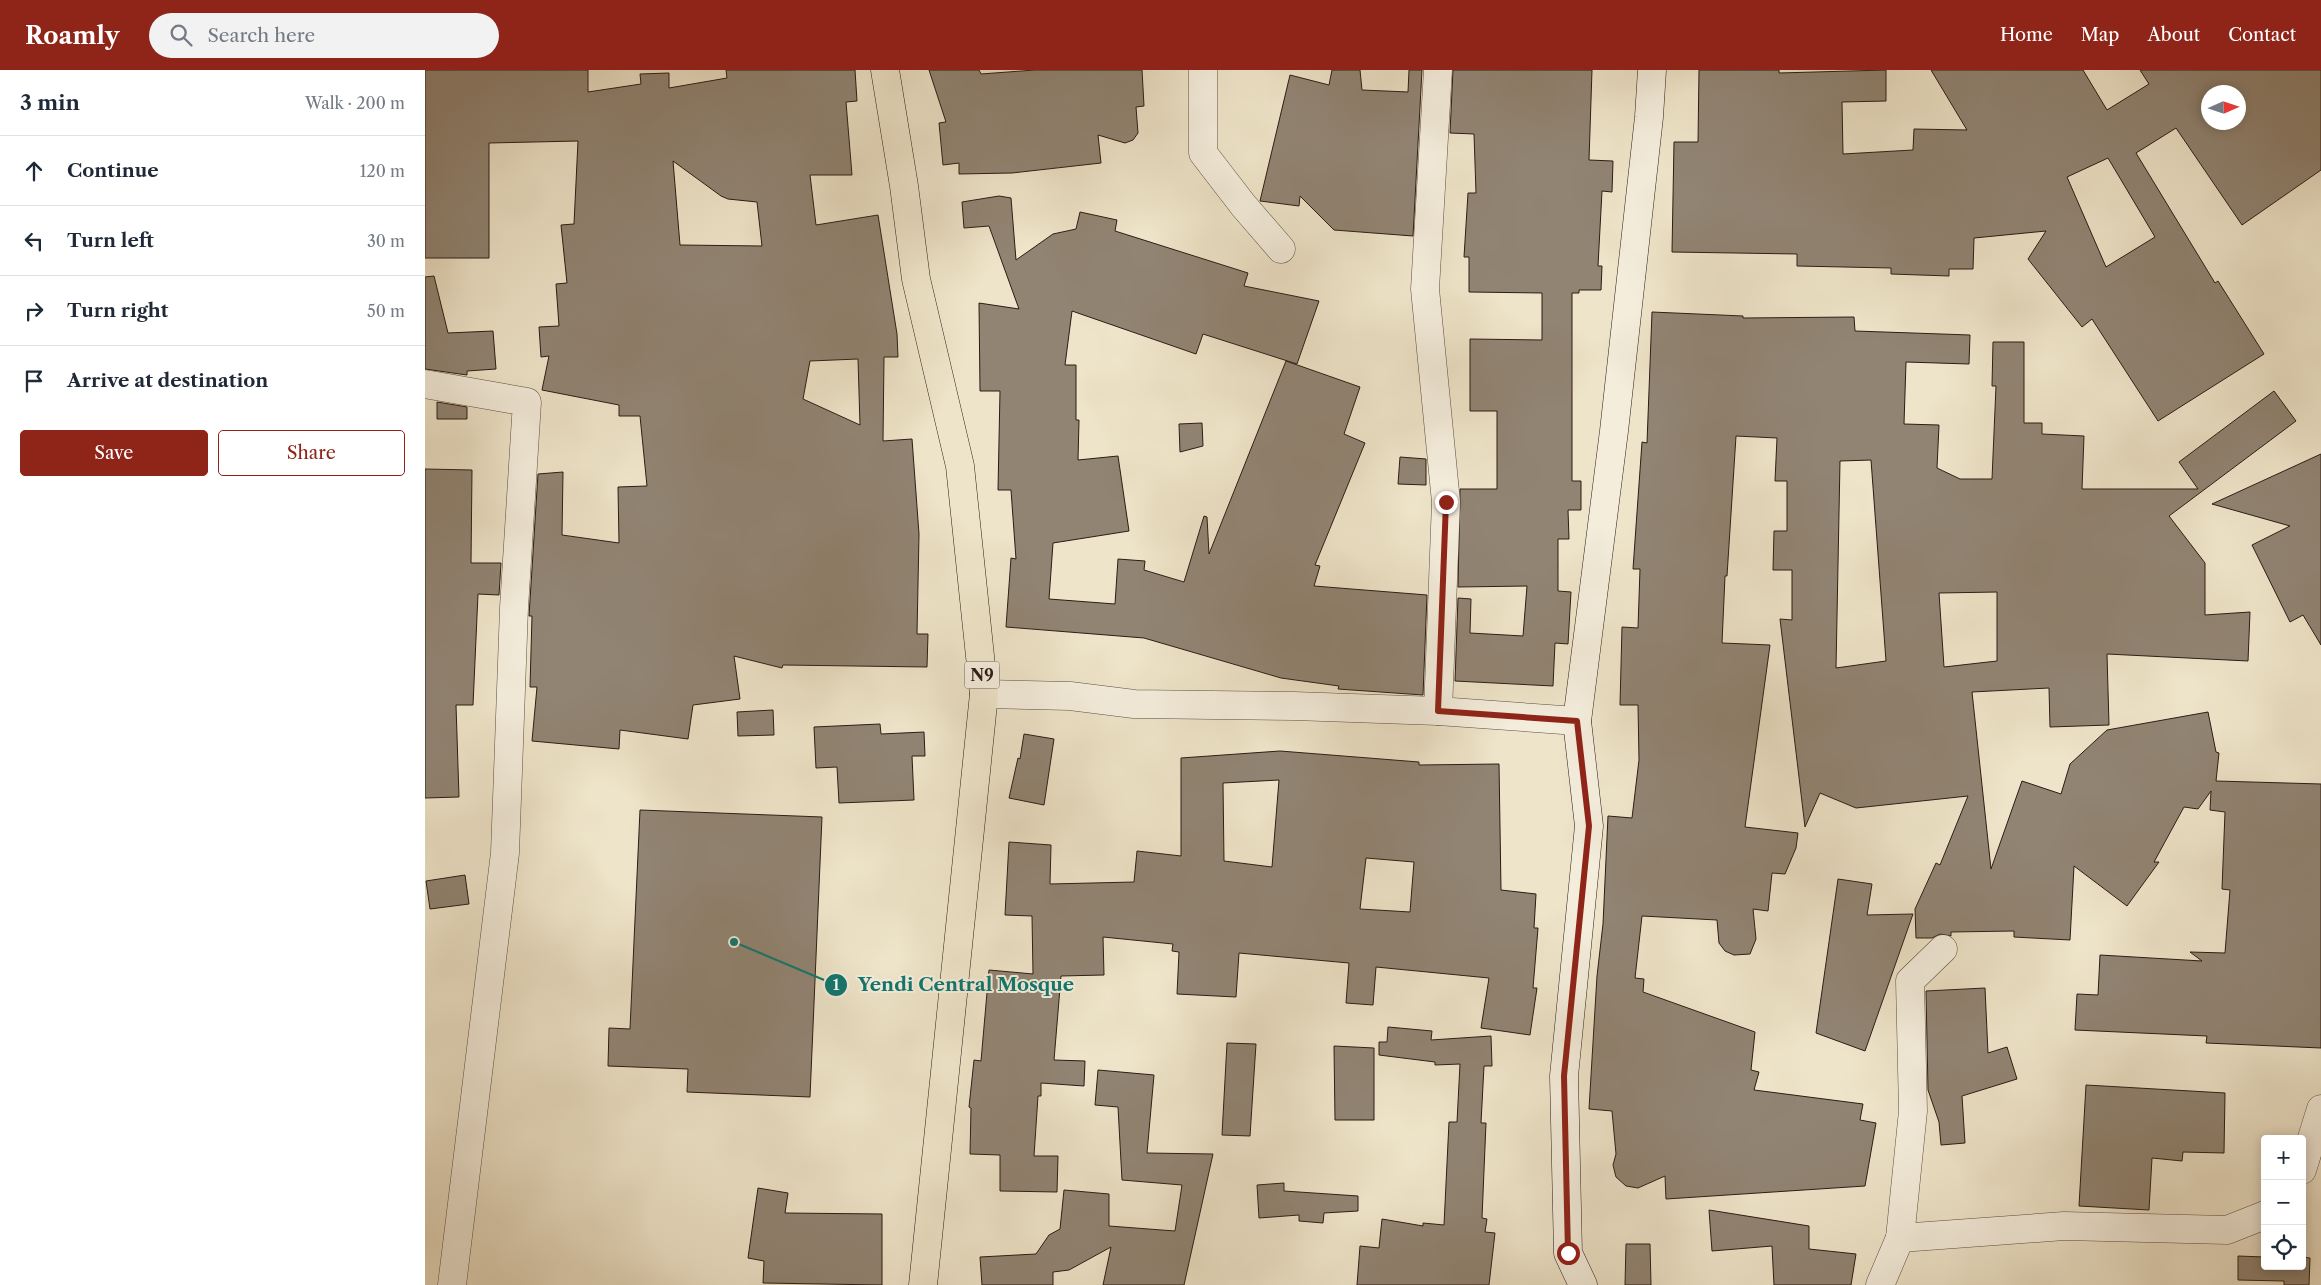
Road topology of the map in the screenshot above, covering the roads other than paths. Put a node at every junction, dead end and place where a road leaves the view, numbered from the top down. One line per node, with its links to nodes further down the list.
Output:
1 (885, 70): 7 (highway, N9)
2 (1203, 70): 5 (street)
3 (1438, 70): 8 (street)
4 (1652, 70): 9 (street)
5 (1281, 249)
6 (425, 384): 15 (street)
7 (984, 694): 8 (street); 16 (highway, N9)
8 (1438, 711): 9 (street)
9 (1577, 721): 17 (street)
10 (1943, 948): 14 (street)
11 (2321, 1109): 12 (street)
12 (2306, 1157)
13 (2261, 1217): 14 (street)
14 (1900, 1238): 18 (street)
15 (452, 1285)
16 (923, 1285)
17 (1583, 1285)
18 (1881, 1285)

